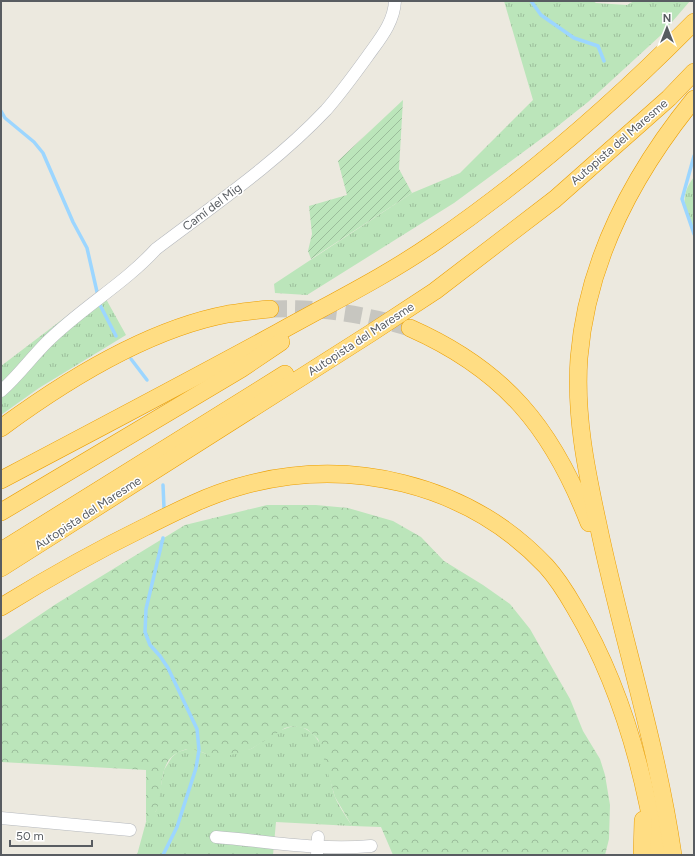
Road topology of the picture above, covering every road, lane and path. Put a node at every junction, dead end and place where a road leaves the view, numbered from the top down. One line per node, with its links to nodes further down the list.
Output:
1 (395, 1): 9 (street, Camí del Mig)
2 (694, 22): 6 (highway)
3 (694, 72): 5 (highway, Autopista del Maresme)
4 (694, 99): 15 (highway)
5 (490, 248): 13 (highway); 14 (highway, Autopista del Maresme)
6 (381, 276): 11 (highway); 12 (highway)
7 (270, 309): 10 (highway)
8 (410, 328): 15 (highway)
9 (1, 391)
10 (1, 428)
11 (1, 480)
12 (1, 512)
13 (1, 551)
14 (1, 568)
15 (608, 570): 25 (highway)
16 (1, 607): 17 (highway)
17 (642, 783): 23 (highway); 24 (highway)
18 (1, 818): 19 (street)
19 (130, 830)
20 (216, 837): 21 (street)
21 (318, 846): 22 (street)
22 (371, 846)
23 (642, 855)
24 (657, 855)
25 (673, 855)

